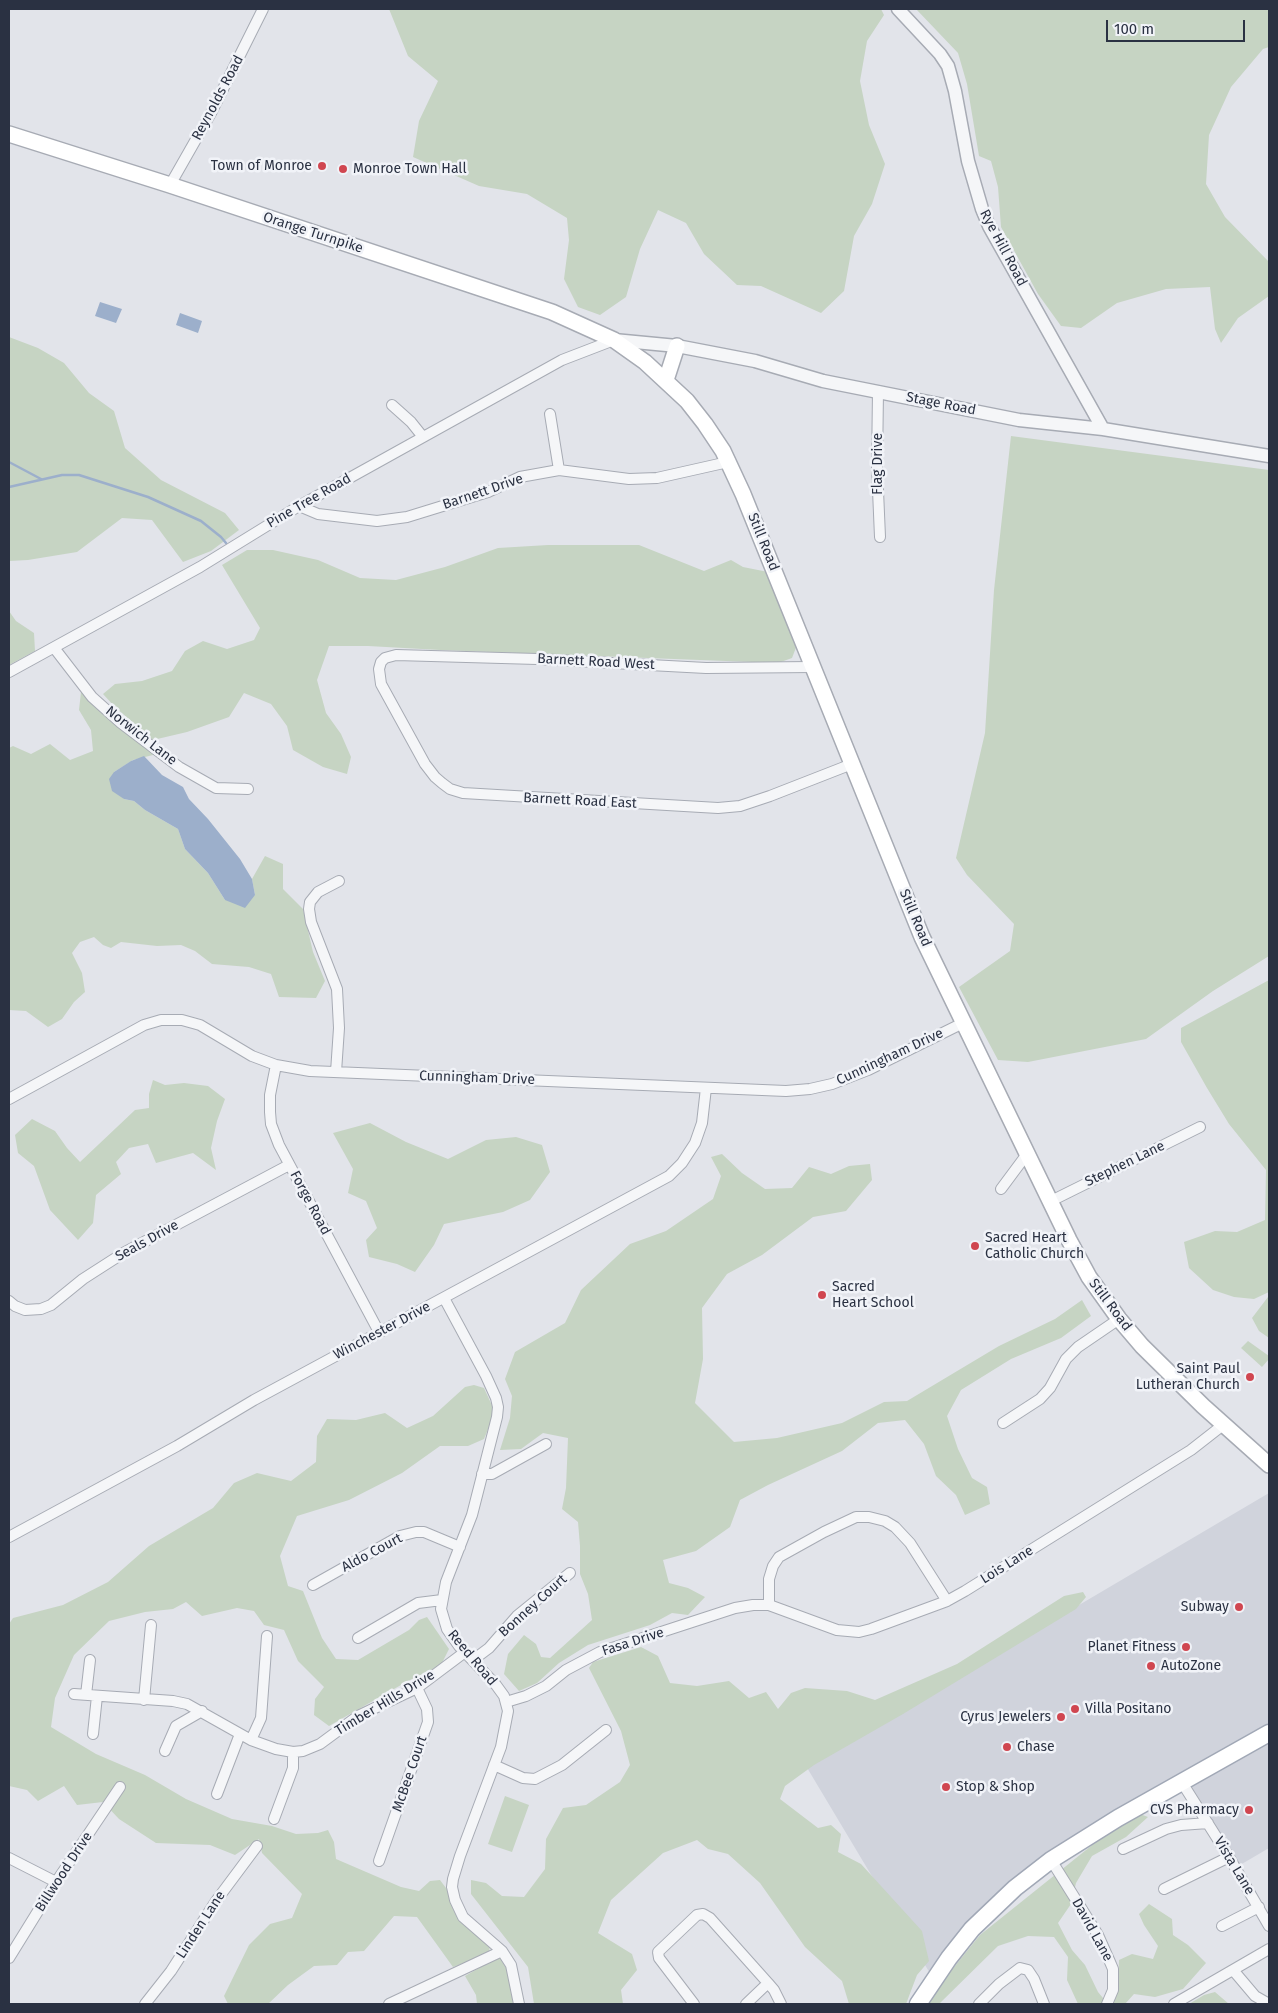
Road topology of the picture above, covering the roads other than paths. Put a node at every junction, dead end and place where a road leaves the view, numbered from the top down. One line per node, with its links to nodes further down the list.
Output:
1 (263, 9): 4 (street, Reynolds Road)
2 (898, 9): 11 (street, Rye Hill Road)
3 (9, 134): 4 (main road, Orange Turnpike)
4 (170, 185): 5 (main road, Orange Turnpike)
5 (614, 340): 6 (street, Stage Road); 7 (main road, Still Road); 12 (street, Pine Tree Road)
6 (677, 346): 7 (main road); 8 (street, Stage Road)
7 (666, 380): 14 (main road, Still Road)
8 (878, 391): 11 (street, Stage Road); 17 (street, Flag Drive)
9 (392, 405): 12 (street)
10 (550, 414): 15 (street)
11 (1103, 429): 13 (street, Stage Road)
12 (423, 437): 16 (street, Pine Tree Road)
13 (1269, 456)
14 (728, 462): 15 (street, Barnett Drive); 20 (main road, Still Road)
15 (559, 470): 16 (street, Barnett Drive)
16 (299, 506): 18 (street, Pine Tree Road)
17 (880, 537)
18 (55, 649): 21 (street, Pine Tree Road); 23 (street, Norwich Lane)
19 (381, 662): 20 (street, Barnett Road West); 22 (street, Barnett Road East)
20 (813, 667): 22 (main road, Still Road)
21 (9, 672)
22 (852, 764): 25 (main road, Still Road)
23 (248, 788)
24 (339, 881): 27 (street)
25 (963, 1023): 28 (street, Cunningham Drive); 31 (main road, Still Road)
26 (276, 1065): 27 (street, Cunningham Drive); 29 (street, Cunningham Drive); 32 (street, Forge Road)
27 (336, 1072): 28 (street, Cunningham Drive)
28 (706, 1088): 35 (street, Winchester Drive)
29 (9, 1099)
30 (1200, 1127): 34 (street, Stephen Lane)
31 (1027, 1154): 33 (street); 34 (main road, Still Road)
32 (289, 1165): 36 (street, Seals Drive); 38 (street, Forge Road)
33 (1001, 1189)
34 (1050, 1202): 37 (main road, Still Road)
35 (444, 1298): 38 (street, Winchester Drive); 43 (street, Reed Road)
36 (9, 1301)
37 (1119, 1319): 39 (street); 40 (main road, Still Road)
38 (379, 1332): 44 (street, Winchester Drive)
39 (1003, 1423)
40 (1223, 1425): 42 (main road, Still Road); 49 (street, Lois Lane)
41 (546, 1444): 43 (street)
42 (1269, 1465)
43 (482, 1474): 45 (street, Reed Road)
44 (10, 1535)
45 (460, 1547): 47 (street, Aldo Court); 48 (street, Reed Road)
46 (570, 1573): 56 (street, Bonney Court)
47 (313, 1585)
48 (442, 1600): 53 (street); 54 (street, Reed Road)
49 (947, 1601): 50 (street, Lois Lane); 50 (street)
50 (769, 1605): 61 (street, Fasa Drive)
51 (150, 1625): 60 (street)
52 (267, 1636): 67 (street)
53 (358, 1638)
54 (465, 1652): 56 (street, Reed Road); 57 (street, Timber Hills Drive)
55 (90, 1660): 59 (street)
56 (473, 1660): 61 (street, Reed Road)
57 (416, 1688): 69 (street, Timber Hills Drive); 81 (street, McBee Court)
58 (74, 1694): 59 (street, Timber Hills Drive)
59 (91, 1695): 60 (street, Timber Hills Drive); 65 (street)
60 (144, 1700): 62 (street, Timber Hills Drive)
61 (506, 1702): 70 (street)
62 (202, 1711): 66 (street, Timber Hills Drive); 68 (street)
63 (606, 1730): 70 (street)
64 (1269, 1733): 71 (main road)
65 (93, 1734)
66 (240, 1734): 67 (street, Timber Hills Drive); 73 (street)
67 (251, 1740): 69 (street, Timber Hills Drive)
68 (165, 1752)
69 (293, 1752): 74 (street)
70 (494, 1765): 88 (street)
71 (1181, 1781): 75 (street, Vista Lane); 80 (main road)
72 (120, 1787): 82 (street, Billwood Drive)
73 (217, 1794)
74 (274, 1819)
75 (1208, 1823): 77 (street); 78 (street, Vista Lane)
76 (257, 1846): 92 (street, Linden Lane)
77 (1123, 1849)
78 (1229, 1857): 83 (street); 84 (street, Vista Lane)
79 (9, 1858): 82 (street)
80 (1051, 1860): 98 (main road); 101 (street, David Lane)
81 (380, 1861)
82 (56, 1882): 89 (street, Billwood Drive)
83 (1164, 1889)
84 (1259, 1907): 85 (street); 86 (street, Vista Lane)
85 (1222, 1926)
86 (1269, 1926)
87 (1269, 1949): 90 (street)
88 (502, 1951): 93 (street); 94 (street)
89 (9, 1958)
90 (1233, 1970): 102 (street); 103 (street)
91 (768, 1983): 95 (street); 96 (street); 97 (street)
92 (145, 2004)
93 (389, 2004)
94 (519, 2004)
95 (694, 2004)
96 (746, 2004)
97 (781, 2004)
98 (918, 2004)
99 (979, 2004): 100 (street)
100 (1044, 2004)
101 (1108, 2004)
102 (1174, 2004)
103 (1269, 2004)

